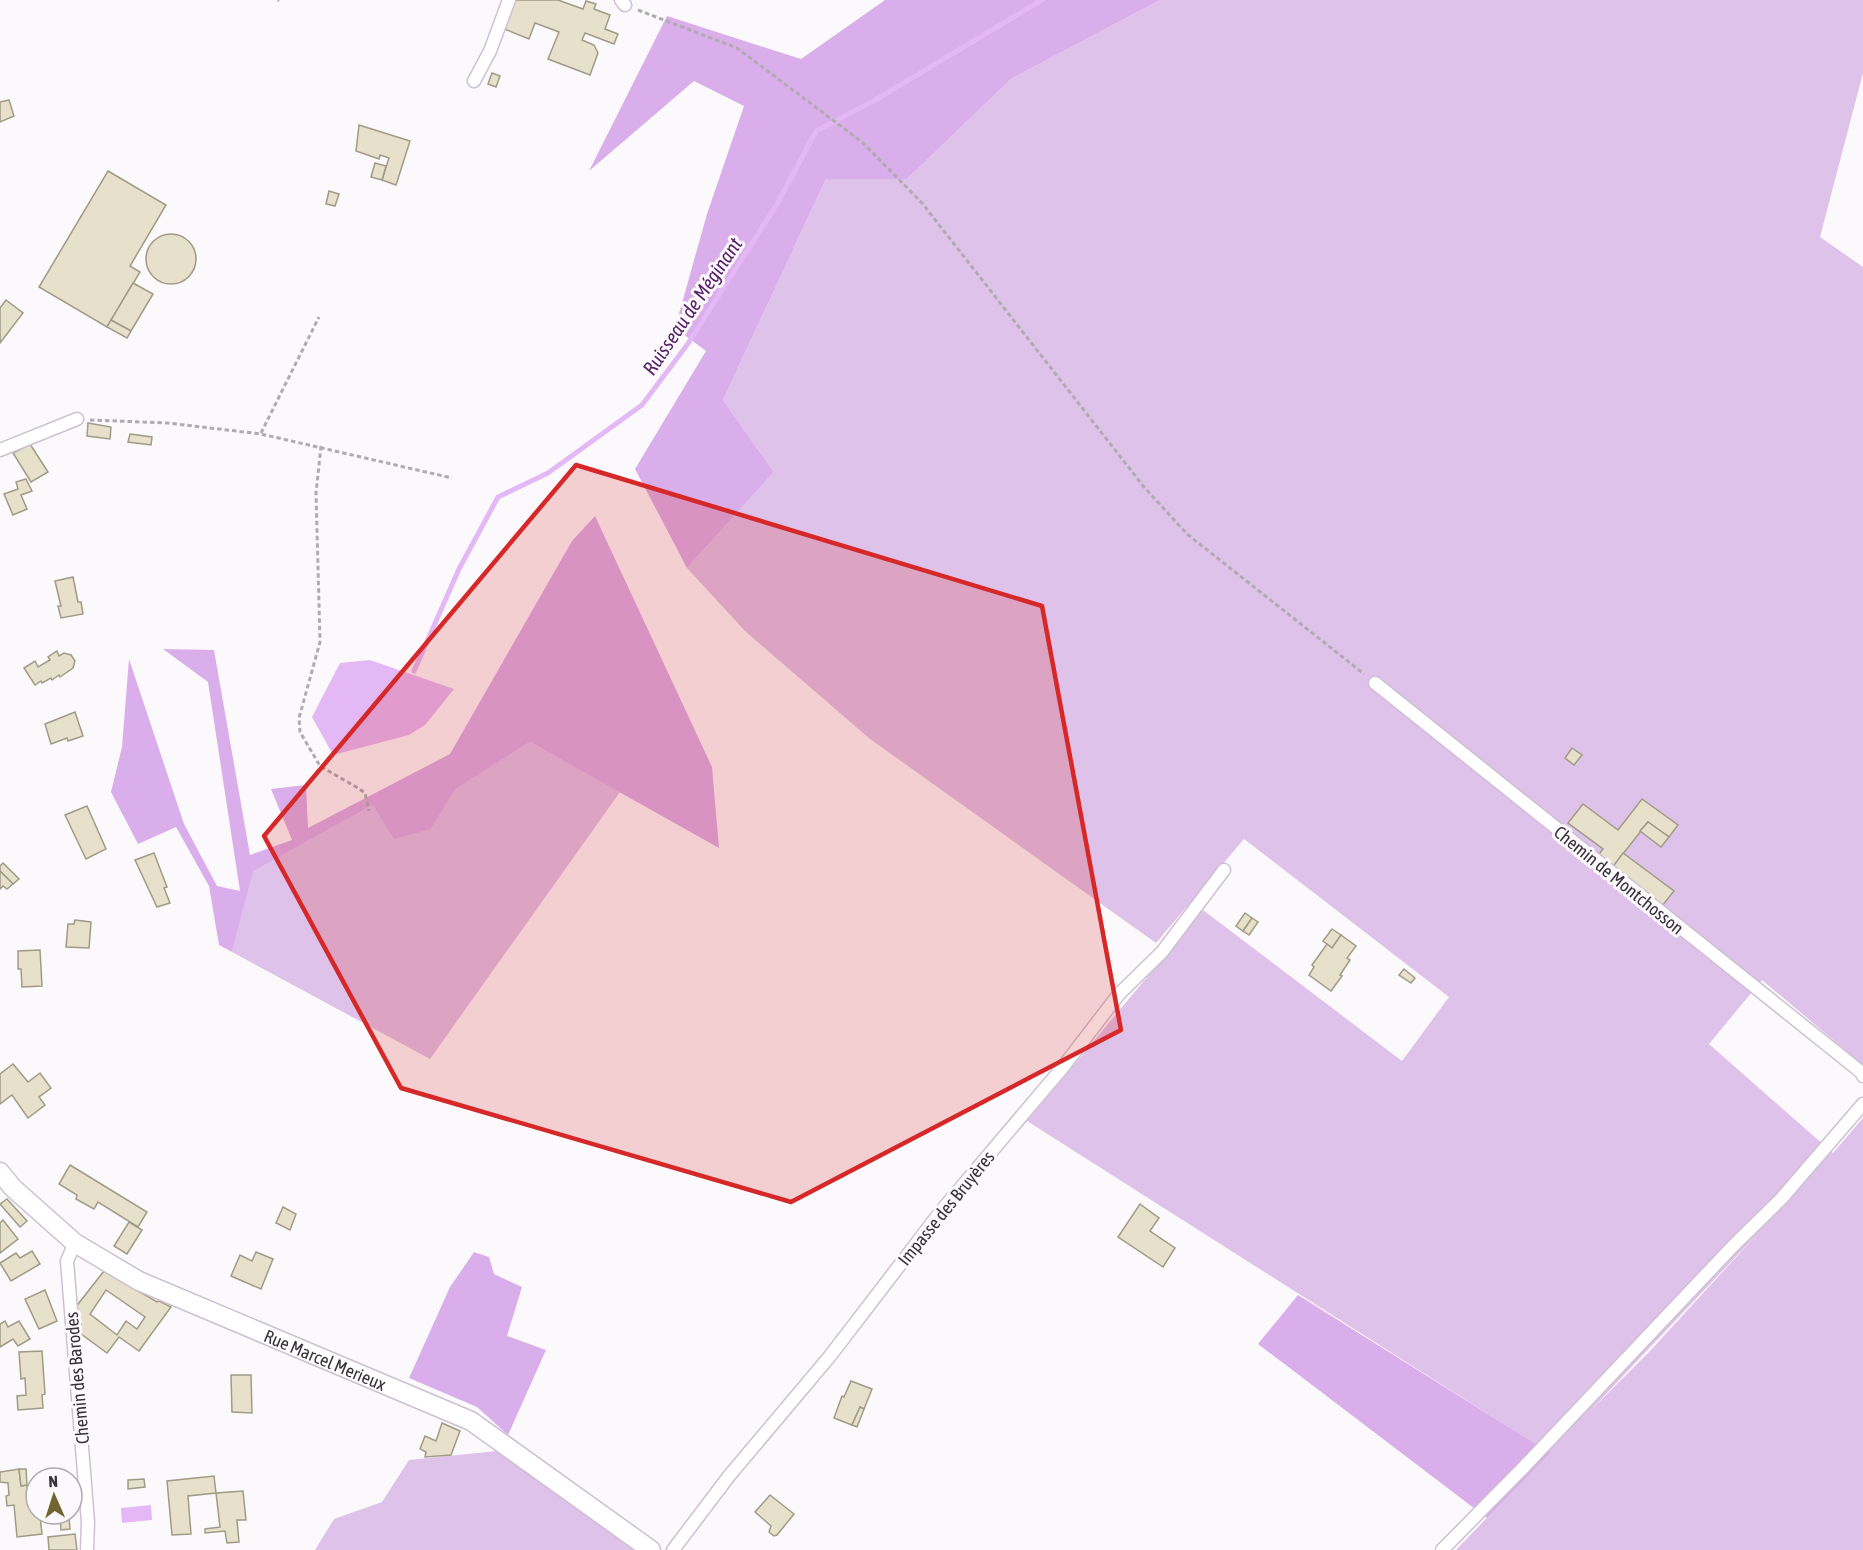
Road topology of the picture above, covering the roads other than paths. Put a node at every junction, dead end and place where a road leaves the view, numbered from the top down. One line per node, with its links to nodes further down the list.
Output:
1 (509, 0): 2 (street)
2 (474, 81)
3 (77, 419): 4 (street)
4 (0, 450)
5 (1375, 683): 7 (street, Chemin de Montchosson)
6 (1224, 870): 13 (street, Impasse des Bruyères)
7 (1863, 1076)
8 (1863, 1104): 14 (street)
9 (0, 1172): 10 (main road, Rue Marcel Merieux)
10 (75, 1243): 11 (street, Chemin des Barodes); 12 (main road, Rue Marcel Merieux)
11 (87, 1550)
12 (651, 1550)
13 (673, 1550)
14 (1442, 1550)

